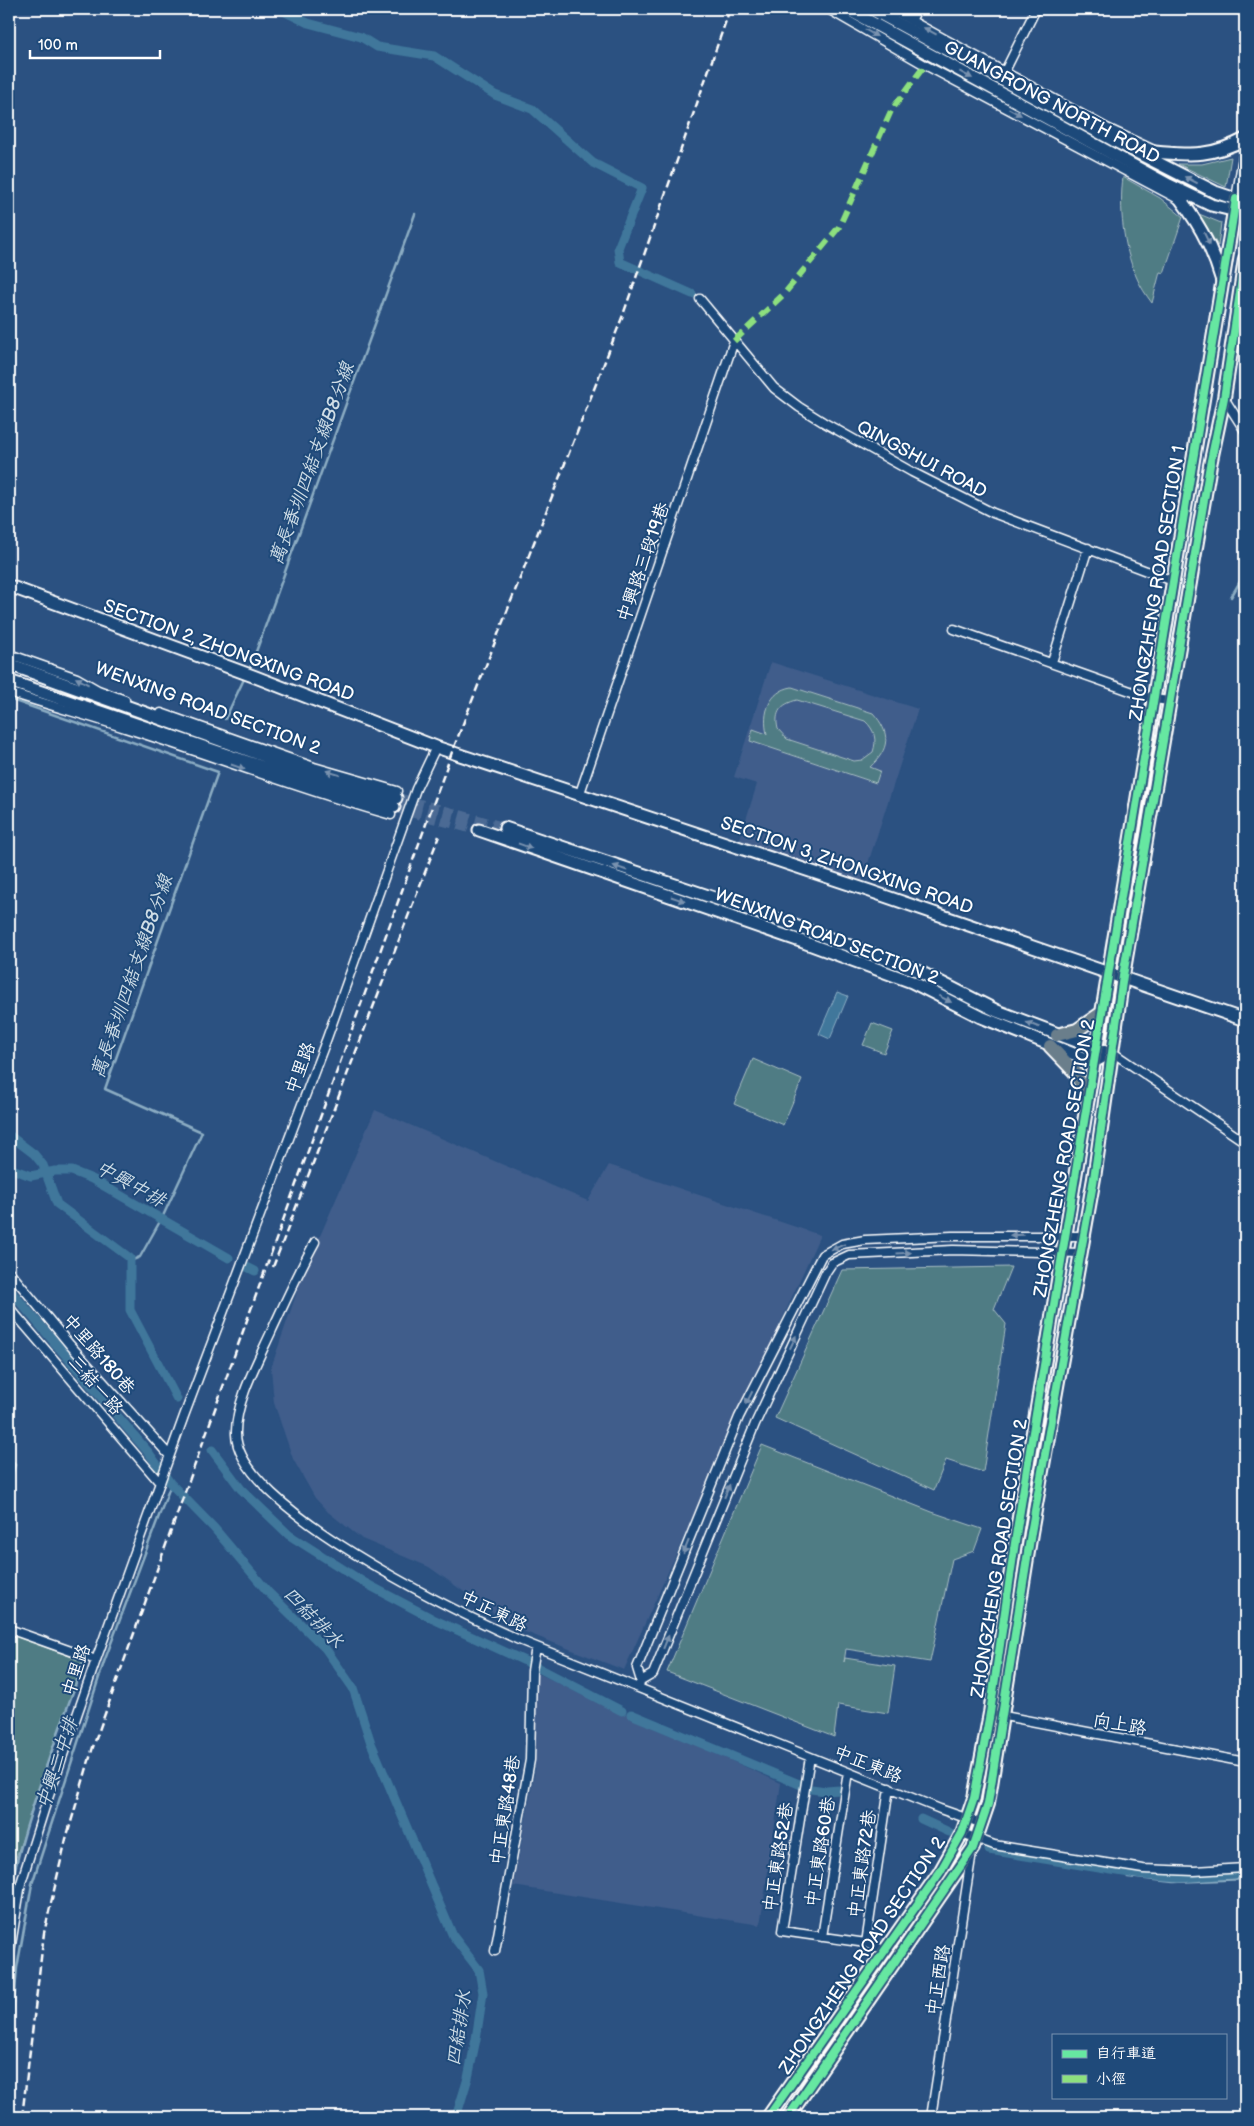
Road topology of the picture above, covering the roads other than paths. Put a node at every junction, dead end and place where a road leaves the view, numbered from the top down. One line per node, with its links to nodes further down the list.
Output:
1 (828, 9): 14 (street, GUANGRONG NORTH ROAD, one-way to 14)
2 (847, 9): 13 (street, GUANGRONG NORTH ROAD, one-way to 13)
3 (871, 9): 11 (street, GUANGRONG NORTH ROAD)
4 (890, 9): 7 (street, GUANGRONG NORTH ROAD)
5 (917, 9): 7 (street)
6 (1036, 9): 8 (street)
7 (911, 21): 8 (street, GUANGRONG NORTH ROAD, one-way to 7)
8 (1006, 71): 12 (street, GUANGRONG NORTH ROAD)
9 (1245, 139): 12 (street)
10 (1245, 146): 15 (street)
11 (1135, 151): 12 (street); 15 (street, GUANGRONG NORTH ROAD, one-way to 11)
12 (1158, 152)
13 (1170, 185): 14 (street); 15 (street, GUANGRONG NORTH ROAD)
14 (1182, 200): 18 (street, one-way to 18)
15 (1240, 206): 18 (main road, ZHONGZHENG ROAD SECTION 1)
16 (1245, 259): 17 (main road, ZHONGZHENG ROAD SECTION 1)
17 (1244, 272): 21 (main road, ZHONGZHENG ROAD SECTION 1)
18 (1222, 282): 24 (main road, ZHONGZHENG ROAD SECTION 1)
19 (700, 299): 20 (street, QINGSHUI ROAD)
20 (734, 341): 23 (street, QINGSHUI ROAD); 35 (street, 中興路三段19巷)
21 (1224, 398): 22 (street); 33 (main road, ZHONGZHENG ROAD SECTION 1)
22 (1245, 431)
23 (1088, 548): 24 (street, QINGSHUI ROAD); 28 (street)
24 (1173, 581): 32 (main road, ZHONGZHENG ROAD SECTION 1)
25 (9, 586): 34 (street, SECTION 2, ZHONGXING ROAD)
26 (954, 629): 28 (street)
27 (9, 654): 36 (street, WENXING ROAD SECTION 2, one-way to 27)
28 (1052, 662): 32 (street)
29 (9, 664): 36 (street, WENXING ROAD SECTION 2)
30 (9, 681): 36 (street, WENXING ROAD SECTION 2)
31 (9, 692): 36 (street, one-way to 36)
32 (1153, 699): 33 (street); 39 (main road, ZHONGZHENG ROAD SECTION 1)
33 (1170, 701): 40 (main road, ZHONGZHENG ROAD SECTION 1)
34 (436, 747): 35 (street, SECTION 3, ZHONGXING ROAD); 56 (street, 中里路)
35 (580, 793): 39 (street, SECTION 3, ZHONGXING ROAD)
36 (394, 803)
37 (505, 828): 43 (street, WENXING ROAD SECTION 2, one-way to 37)
38 (479, 830): 44 (street, WENXING ROAD SECTION 2, one-way to 44)
39 (1108, 972): 40 (street, SECTION 3, ZHONGXING ROAD); 41 (main road, ZHONGZHENG ROAD SECTION 2)
40 (1123, 976): 42 (street, SECTION 3, ZHONGXING ROAD); 45 (main road, ZHONGZHENG ROAD SECTION 2)
41 (1103, 1012): 43 (main road); 46 (main road, ZHONGZHENG ROAD SECTION 2)
42 (1245, 1020)
43 (1057, 1035): 46 (street, WENXING ROAD SECTION 2)
44 (1050, 1046): 46 (street, WENXING ROAD SECTION 2); 47 (main road)
45 (1112, 1052): 46 (street, WENXING ROAD SECTION 2); 48 (street); 50 (main road, ZHONGZHENG ROAD SECTION 2)
46 (1095, 1056): 47 (main road, ZHONGZHENG ROAD SECTION 2)
47 (1088, 1100): 49 (main road, ZHONGZHENG ROAD SECTION 2)
48 (1245, 1142)
49 (1066, 1235): 50 (street); 52 (main road, ZHONGZHENG ROAD SECTION 2); 61 (street, one-way to 61)
50 (1083, 1236): 53 (main road, ZHONGZHENG ROAD SECTION 2)
51 (315, 1242): 59 (street, 中正東路)
52 (1063, 1251): 53 (street); 61 (street, one-way to 52); 62 (main road, ZHONGZHENG ROAD SECTION 2)
53 (1081, 1253): 62 (main road, ZHONGZHENG ROAD SECTION 2)
54 (9, 1271): 56 (street, 中里路180巷)
55 (9, 1307): 57 (street, 三結一路)
56 (170, 1455): 57 (street, 中里路)
57 (160, 1483): 60 (street, 中里路)
58 (9, 1629): 60 (street)
59 (536, 1647): 61 (street, 中正東路); 75 (street, 中正東路48巷)
60 (96, 1660): 76 (street, 中里路)
61 (640, 1685): 63 (street, 中正東路)
62 (995, 1715): 64 (street, 向上路); 67 (main road, ZHONGZHENG ROAD SECTION 2); 68 (main road, ZHONGZHENG ROAD SECTION 2)
63 (810, 1757): 65 (street, 中正東路); 72 (street, 中正東路52巷)
64 (1245, 1762)
65 (848, 1772): 66 (street, 中正東路); 72 (street, 中正東路60巷)
66 (889, 1788): 67 (street, 中正東路); 73 (street, 中正東路72巷)
67 (968, 1820): 68 (street, 中正東路); 69 (main road, ZHONGZHENG ROAD SECTION 2)
68 (982, 1824): 70 (main road, ZHONGZHENG ROAD SECTION 2)
69 (962, 1834): 70 (street); 74 (main road, ZHONGZHENG ROAD SECTION 2)
70 (975, 1844): 71 (street); 78 (main road, ZHONGZHENG ROAD SECTION 2); 79 (street, 中正西路)
71 (1245, 1868)
72 (822, 1937): 73 (street)
73 (866, 1943): 74 (street)
74 (884, 1950): 77 (main road, ZHONGZHENG ROAD SECTION 2)
75 (495, 1951)
76 (9, 1957)
77 (768, 2117)
78 (788, 2117)
79 (931, 2117)

